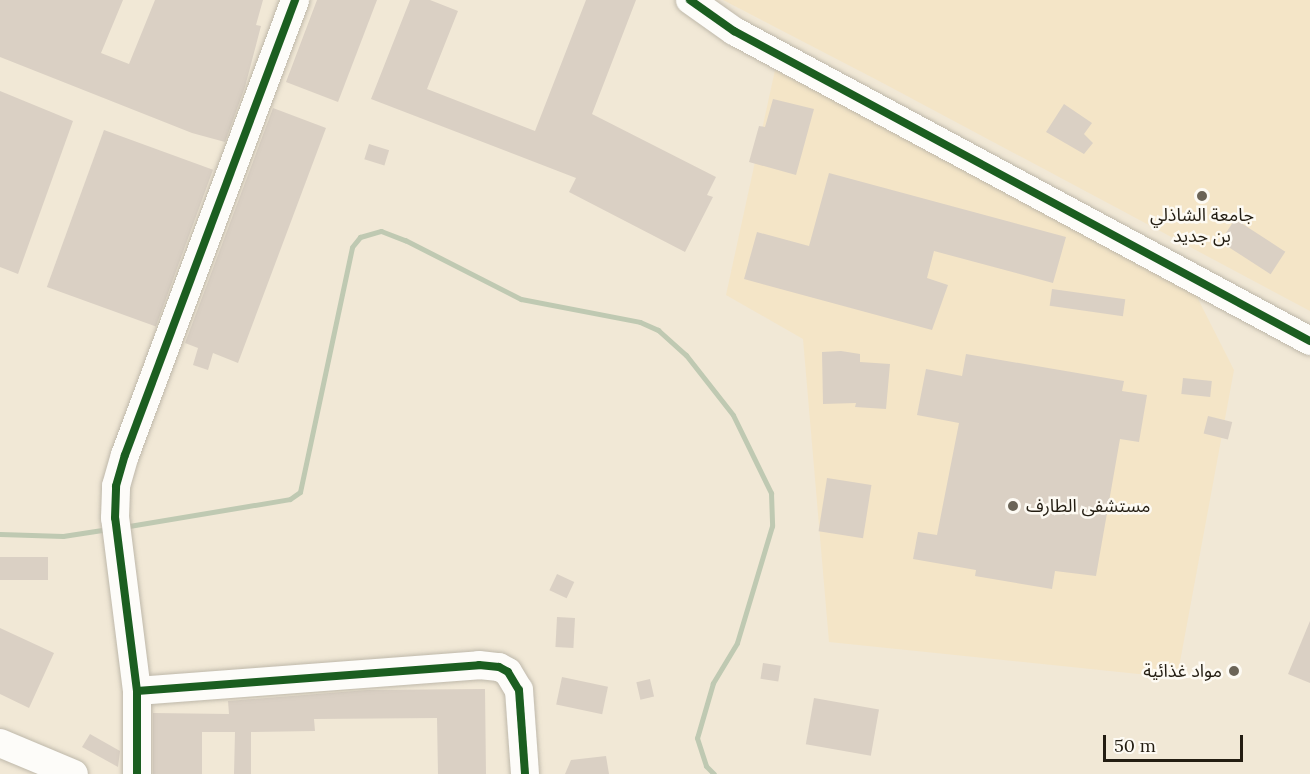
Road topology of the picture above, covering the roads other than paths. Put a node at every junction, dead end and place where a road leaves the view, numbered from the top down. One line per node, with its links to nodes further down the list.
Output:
1 (295, 0): 4 (street)
2 (690, 0): 3 (street)
3 (1310, 341)
4 (136, 691): 7 (street); 8 (street)
5 (0, 743): 6 (street)
6 (74, 774)
7 (137, 774)
8 (525, 774)

